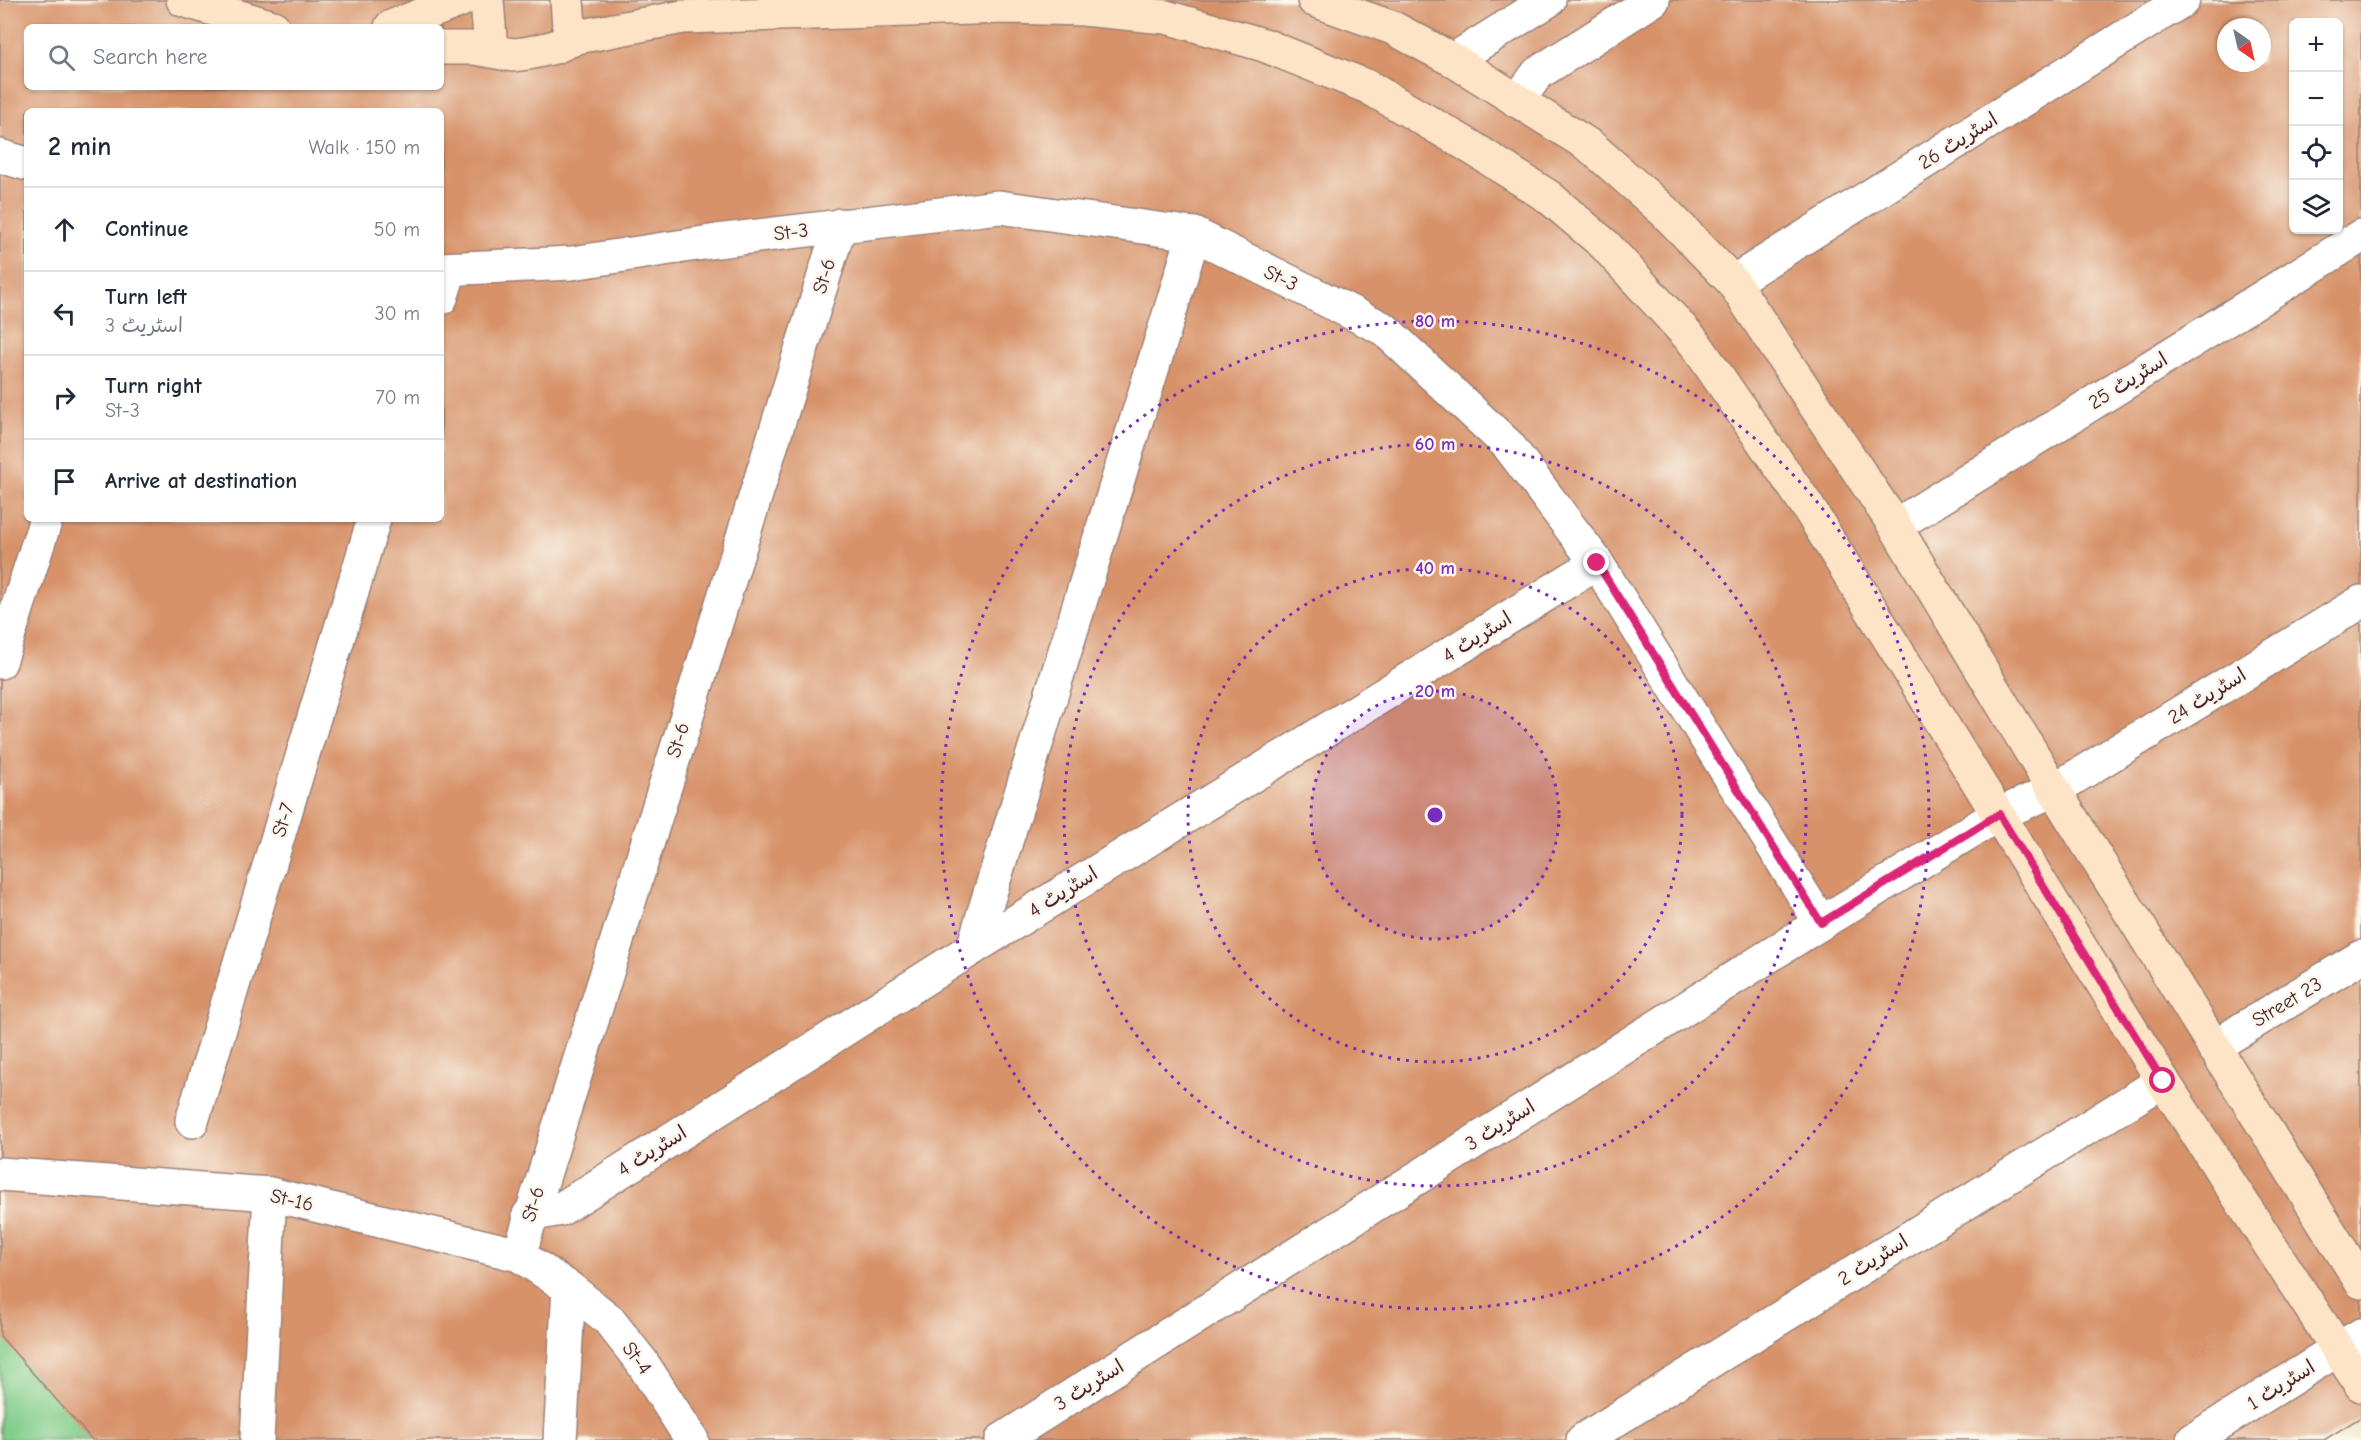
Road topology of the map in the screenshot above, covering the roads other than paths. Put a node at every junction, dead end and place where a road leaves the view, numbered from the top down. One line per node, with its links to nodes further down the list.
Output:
1 (183, 0): 9 (street)
2 (461, 0): 10 (street)
3 (488, 0): 13 (street)
4 (567, 0): 11 (street)
5 (1314, 0): 14 (street)
6 (1549, 0): 14 (street)
7 (1653, 0): 15 (street)
8 (2183, 0): 22 (street, اسٹریٹ 26)
9 (263, 24)
10 (399, 24)
11 (570, 40): 13 (street); 30 (street)
12 (444, 48): 13 (street)
13 (491, 50)
14 (1453, 60): 15 (street)
15 (1517, 101): 22 (street)
16 (0, 156): 17 (street)
17 (24, 163)
18 (840, 225): 19 (street, St-3); 21 (street, St-3); 39 (street, St-6)
19 (1194, 234): 26 (street, St-3); 32 (street)
20 (2361, 236): 25 (street, اسٹریٹ 25)
21 (444, 279)
22 (1733, 282): 25 (street)
23 (45, 522): 28 (street)
24 (373, 522): 36 (street, St-7)
25 (1895, 526): 29 (street)
26 (1597, 563): 31 (street, St-3); 32 (street, اسٹریٹ 4)
27 (2361, 602): 29 (street, اسٹریٹ 24)
28 (0, 662)
29 (2054, 790): 30 (street, اسٹریٹ 24); 34 (street)
30 (1999, 814): 31 (street, اسٹریٹ 3); 35 (street)
31 (1821, 923): 48 (street, اسٹریٹ 3)
32 (973, 948): 39 (street, اسٹریٹ 4)
33 (2361, 957): 34 (street, Street 23)
34 (2213, 1047): 41 (street)
35 (2163, 1081): 43 (street); 49 (street, اسٹریٹ 2)
36 (192, 1121)
37 (0, 1174): 38 (street, St-16)
38 (270, 1194): 40 (street, St-16); 45 (street)
39 (529, 1215): 40 (street, St-6)
40 (519, 1255): 42 (street, St-16)
41 (2361, 1282)
42 (569, 1288): 46 (street); 47 (street, St-4)
43 (2350, 1342): 44 (street); 50 (street, اسٹریٹ 1)
44 (2361, 1385)
45 (257, 1440)
46 (560, 1440)
47 (692, 1440)
48 (1002, 1440)
49 (1583, 1440)
50 (2193, 1440)

